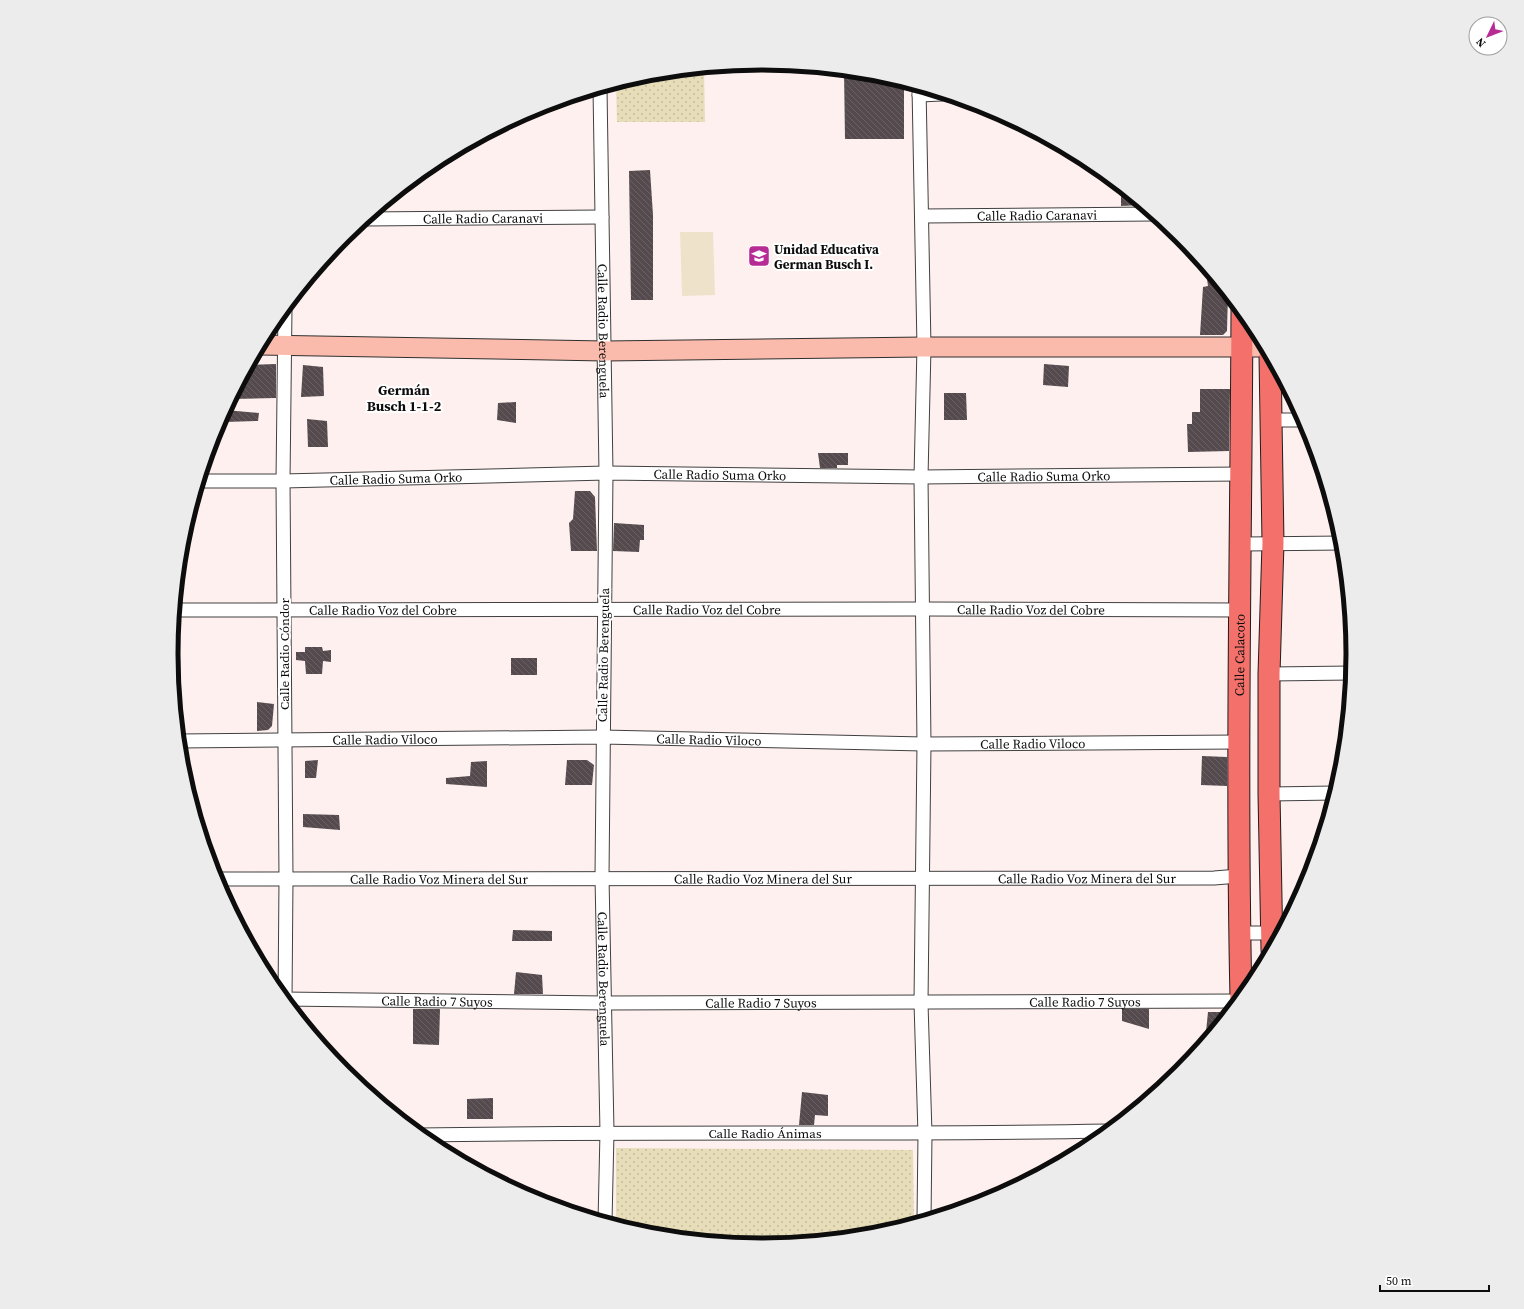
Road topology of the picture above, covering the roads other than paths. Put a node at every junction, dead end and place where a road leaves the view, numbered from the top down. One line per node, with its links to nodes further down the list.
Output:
1 (919, 91): 4 (street)
2 (600, 93): 5 (street, Calle Radio Berenguela)
3 (1146, 214): 4 (street, Calle Radio Caranavi)
4 (922, 216): 11 (street)
5 (602, 217): 6 (street, Calle Radio Caranavi); 14 (street, Calle Radio Berenguela)
6 (373, 219)
7 (285, 317): 9 (street, Calle Radio Cóndor)
8 (1242, 322): 12 (main road, Calle Calacoto)
9 (285, 344): 10 (street); 14 (street); 22 (street, Calle Radio Cóndor)
10 (267, 345)
11 (924, 347): 12 (street); 14 (street); 20 (street)
12 (1242, 347): 13 (street); 19 (main road, Calle Calacoto)
13 (1259, 347)
14 (605, 351): 18 (street, Calle Radio Berenguela)
15 (1270, 366): 16 (main road)
16 (1271, 420): 17 (street); 23 (main road)
17 (1297, 420)
18 (606, 473): 20 (street, Calle Radio Suma Orko); 22 (street, Calle Radio Suma Orko); 29 (street, Calle Radio Berenguela)
19 (1241, 474): 20 (street, Calle Radio Suma Orko); 25 (main road, Calle Calacoto)
20 (921, 477): 26 (street)
21 (204, 481): 22 (street, Calle Radio Suma Orko)
22 (283, 481): 28 (street, Calle Radio Cóndor)
23 (1273, 543): 24 (street); 25 (street); 32 (main road)
24 (1335, 543)
25 (1241, 544): 30 (main road, Calle Calacoto)
26 (922, 609): 29 (street, Calle Radio Voz del Cobre); 30 (street, Calle Radio Voz del Cobre); 37 (street)
27 (180, 610): 28 (street, Calle Radio Voz del Cobre)
28 (284, 610): 29 (street, Calle Radio Voz del Cobre); 34 (street, Calle Radio Cóndor)
29 (603, 610): 33 (street, Calle Radio Berenguela)
30 (1239, 610): 36 (main road, Calle Calacoto)
31 (1346, 673): 32 (street)
32 (1269, 674): 39 (main road)
33 (602, 737): 34 (street, Calle Radio Viloco); 37 (street, Calle Radio Viloco); 42 (street, Calle Radio Berenguela)
34 (285, 740): 35 (street, Calle Radio Viloco); 44 (street, Calle Radio Cóndor)
35 (185, 741)
36 (1240, 742): 37 (street, Calle Radio Viloco); 40 (main road, Calle Calacoto)
37 (924, 744): 41 (street)
38 (1330, 793): 39 (street)
39 (1269, 794): 46 (main road)
40 (1239, 876): 41 (street, Calle Radio Voz Minera del Sur); 45 (main road, Calle Calacoto)
41 (922, 877): 42 (street, Calle Radio Voz Minera del Sur); 53 (street)
42 (602, 878): 44 (street, Calle Radio Voz Minera del Sur); 52 (street, Calle Radio Berenguela)
43 (222, 879): 44 (street, Calle Radio Voz Minera del Sur)
44 (286, 879): 48 (street, Calle Radio Cóndor)
45 (1239, 933): 47 (street); 49 (main road, Calle Calacoto)
46 (1275, 934)
47 (1272, 939)
48 (284, 990)
49 (1240, 990)
50 (291, 1000): 52 (street, Calle Radio 7 Suyos)
51 (1233, 1000): 53 (street, Calle Radio 7 Suyos)
52 (603, 1003): 53 (street, Calle Radio 7 Suyos); 55 (street, Calle Radio Berenguela)
53 (921, 1003): 56 (street)
54 (1099, 1131): 56 (street, Calle Radio Ánimas)
55 (607, 1132): 56 (street, Calle Radio Ánimas); 57 (street, Calle Radio Ánimas); 59 (street, Calle Radio Berenguela)
56 (925, 1134): 58 (street)
57 (430, 1135)
58 (924, 1216)
59 (605, 1217)

